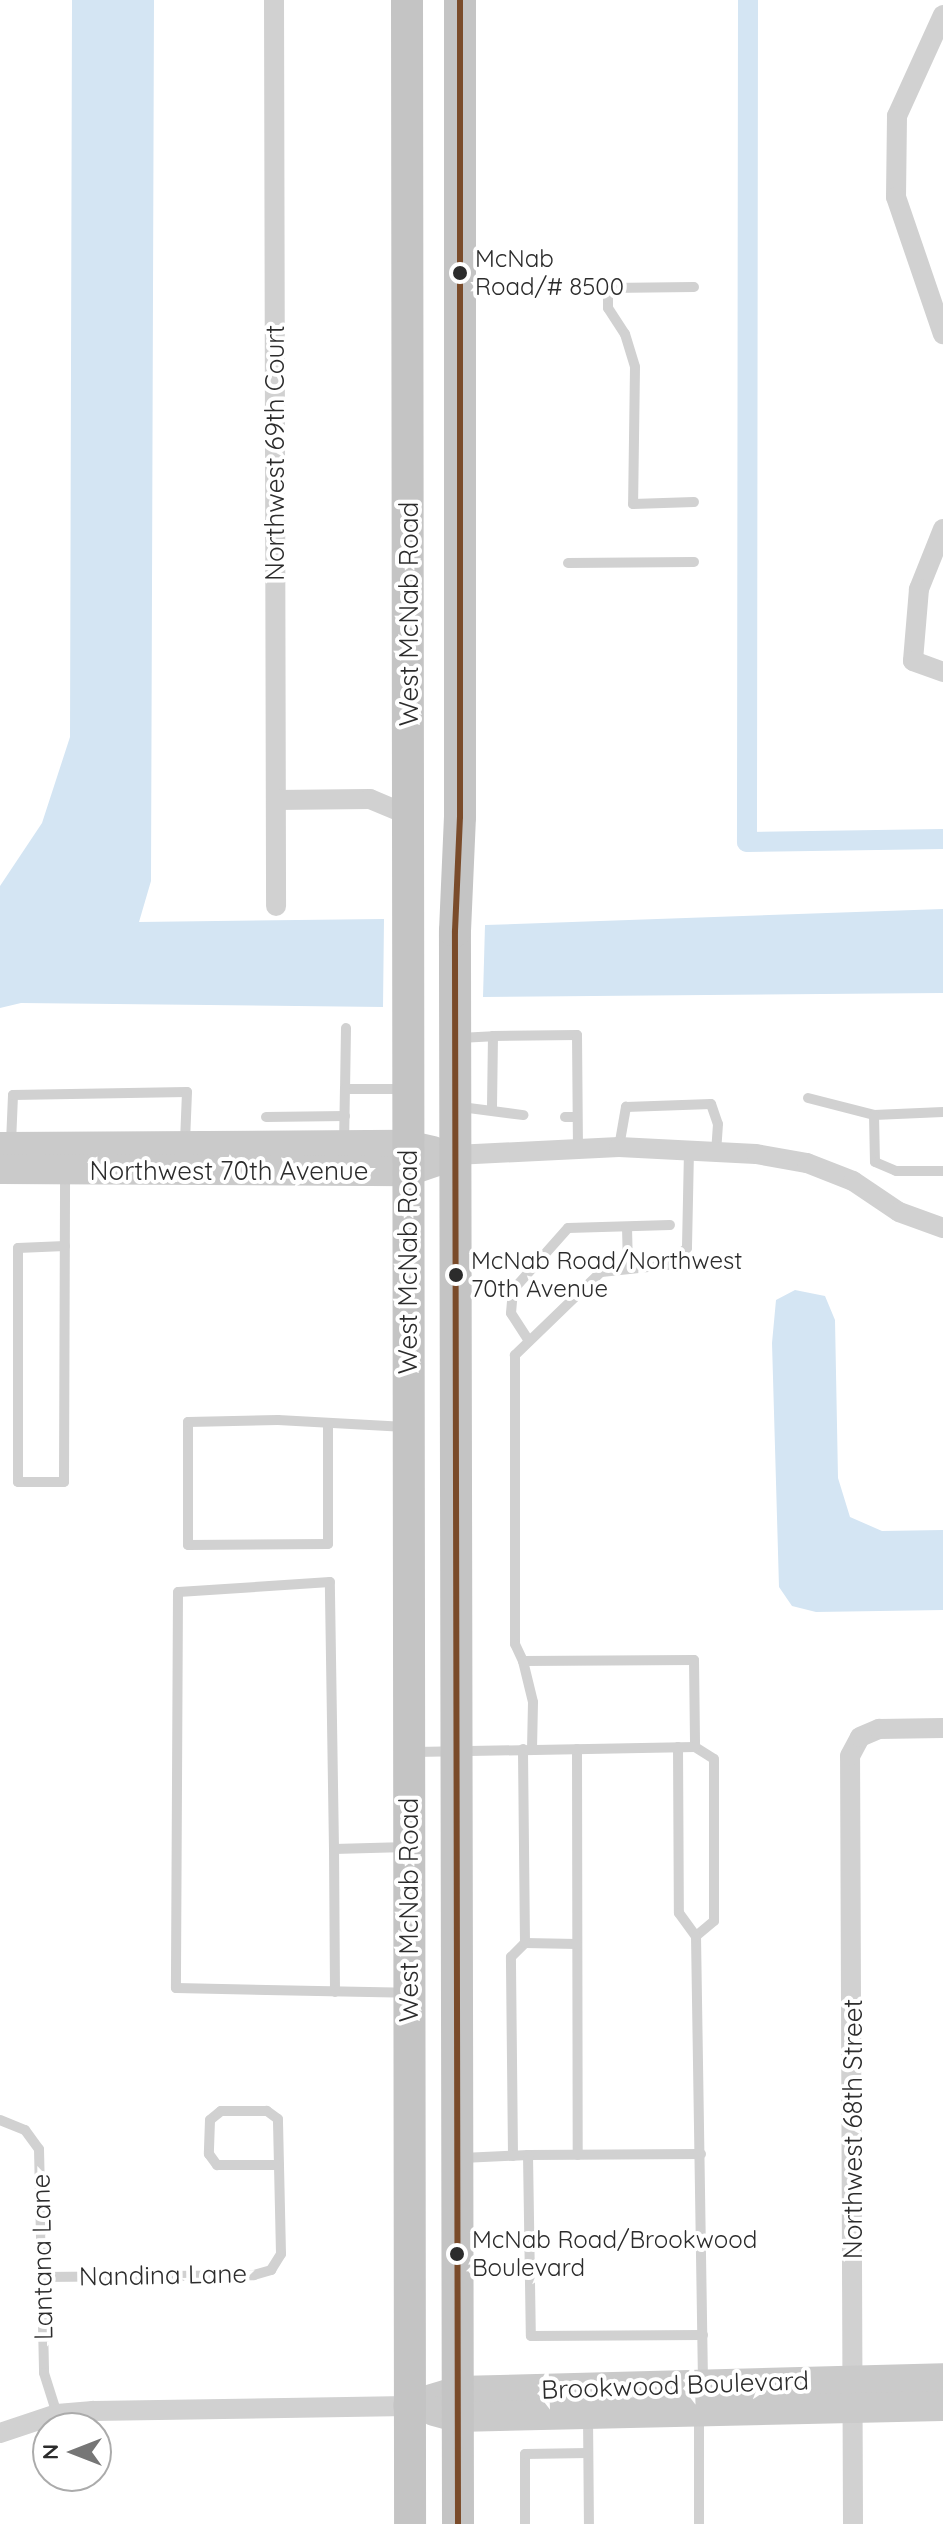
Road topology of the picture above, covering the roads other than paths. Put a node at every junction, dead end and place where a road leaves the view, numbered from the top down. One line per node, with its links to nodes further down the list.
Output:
1 (274, 0): 12 (street, Northwest 69th Court)
2 (407, 0): 13 (main road, West McNab Road)
3 (460, 0): 15 (main road, West McNab Road)
4 (943, 15): 6 (street)
5 (694, 287): 7 (lane)
6 (943, 334)
7 (694, 502)
8 (943, 529): 11 (street)
9 (694, 562): 10 (lane)
10 (568, 563)
11 (943, 672)
12 (276, 800): 13 (street); 14 (street, Northwest 69th Court)
13 (408, 815): 19 (main road, West McNab Road)
14 (276, 906)
15 (455, 1024): 17 (lane); 21 (main road, West McNab Road)
16 (346, 1028): 18 (lane)
17 (493, 1036): 22 (lane); 29 (lane)
18 (345, 1089): 19 (lane); 26 (lane)
19 (408, 1089): 38 (main road, West McNab Road)
20 (808, 1098): 25 (lane)
21 (455, 1107): 22 (lane); 36 (main road, West McNab Road)
22 (492, 1107): 24 (lane)
23 (943, 1112): 25 (lane)
24 (523, 1115)
25 (874, 1115): 39 (lane)
26 (345, 1116): 27 (lane); 31 (lane)
27 (266, 1117)
28 (565, 1117): 29 (lane)
29 (577, 1117): 33 (lane)
30 (184, 1144): 31 (street, Northwest 70th Avenue); 37 (street, Northwest 70th Avenue); 37 (lane)
31 (343, 1146): 38 (street, Northwest 70th Avenue)
32 (619, 1147): 33 (street, Northwest 70th Avenue); 34 (street, Northwest 70th Avenue); 35 (lane)
33 (578, 1149): 36 (street, Northwest 70th Avenue)
34 (689, 1151): 35 (street, Northwest 70th Avenue); 45 (lane)
35 (716, 1152): 43 (street, Northwest 70th Avenue)
36 (455, 1155): 38 (street, Northwest 70th Avenue); 55 (main road, West McNab Road)
37 (6, 1158): 40 (street, Northwest 70th Avenue)
38 (408, 1158): 40 (street, Northwest 70th Avenue); 48 (main road, West McNab Road)
39 (943, 1171)
40 (65, 1172): 44 (lane)
41 (670, 1225): 42 (lane)
42 (627, 1227): 45 (lane); 46 (lane)
43 (943, 1228)
44 (65, 1246): 44 (lane)
45 (628, 1269): 46 (lane)
46 (529, 1341): 49 (lane)
47 (328, 1425): 47 (lane); 48 (lane)
48 (408, 1427): 56 (main road, West McNab Road)
49 (523, 1661): 52 (lane); 54 (lane)
50 (943, 1728): 75 (street, Northwest 68th Street)
51 (678, 1747): 52 (lane); 53 (lane); 59 (lane)
52 (695, 1747): 59 (lane)
53 (577, 1749): 54 (lane); 61 (lane)
54 (527, 1750): 55 (lane); 60 (lane)
55 (459, 1751): 56 (lane); 69 (main road, West McNab Road)
56 (409, 1752): 57 (main road, West McNab Road)
57 (409, 1846): 58 (lane); 63 (main road, West McNab Road)
58 (334, 1849): 62 (lane); 62 (lane)
59 (696, 1936): 65 (lane)
60 (525, 1943): 61 (lane); 68 (lane)
61 (577, 1944): 67 (lane)
62 (335, 1992): 63 (lane)
63 (409, 1993): 77 (main road, West McNab Road)
64 (0, 2120): 71 (lane, Lantana Lane)
65 (701, 2154): 67 (lane); 72 (lane)
66 (528, 2155): 67 (lane); 68 (lane); 72 (lane)
67 (578, 2155)
68 (513, 2156): 69 (lane)
69 (458, 2158): 76 (main road, West McNab Road)
70 (279, 2165): 70 (lane, Nandina Lane); 71 (lane, Nandina Lane)
71 (41, 2277): 79 (lane, Lantana Lane)
72 (703, 2335): 74 (lane)
73 (943, 2378): 75 (street, Brookwood Boulevard)
74 (703, 2382): 75 (street, Brookwood Boulevard); 76 (street, Brookwood Boulevard)
75 (855, 2394): 78 (street, Brookwood Boulevard); 81 (street, Brookwood Boulevard); 91 (street, Northwest 68th Street)
76 (457, 2404): 77 (street, Brookwood Boulevard); 82 (street, Brookwood Boulevard); 87 (main road, West McNab Road)
77 (408, 2406): 80 (street, Brookwood Boulevard); 86 (main road, West McNab Road)
78 (943, 2406)
79 (56, 2412)
80 (84, 2412)
81 (699, 2412): 82 (street, Brookwood Boulevard); 90 (lane)
82 (588, 2414): 85 (lane)
83 (32, 2422): 84 (street, Brookwood Boulevard)
84 (0, 2433)
85 (588, 2453): 88 (lane); 89 (lane)
86 (410, 2524)
87 (458, 2524)
88 (525, 2524)
89 (589, 2524)
90 (699, 2524)
91 (853, 2524)

